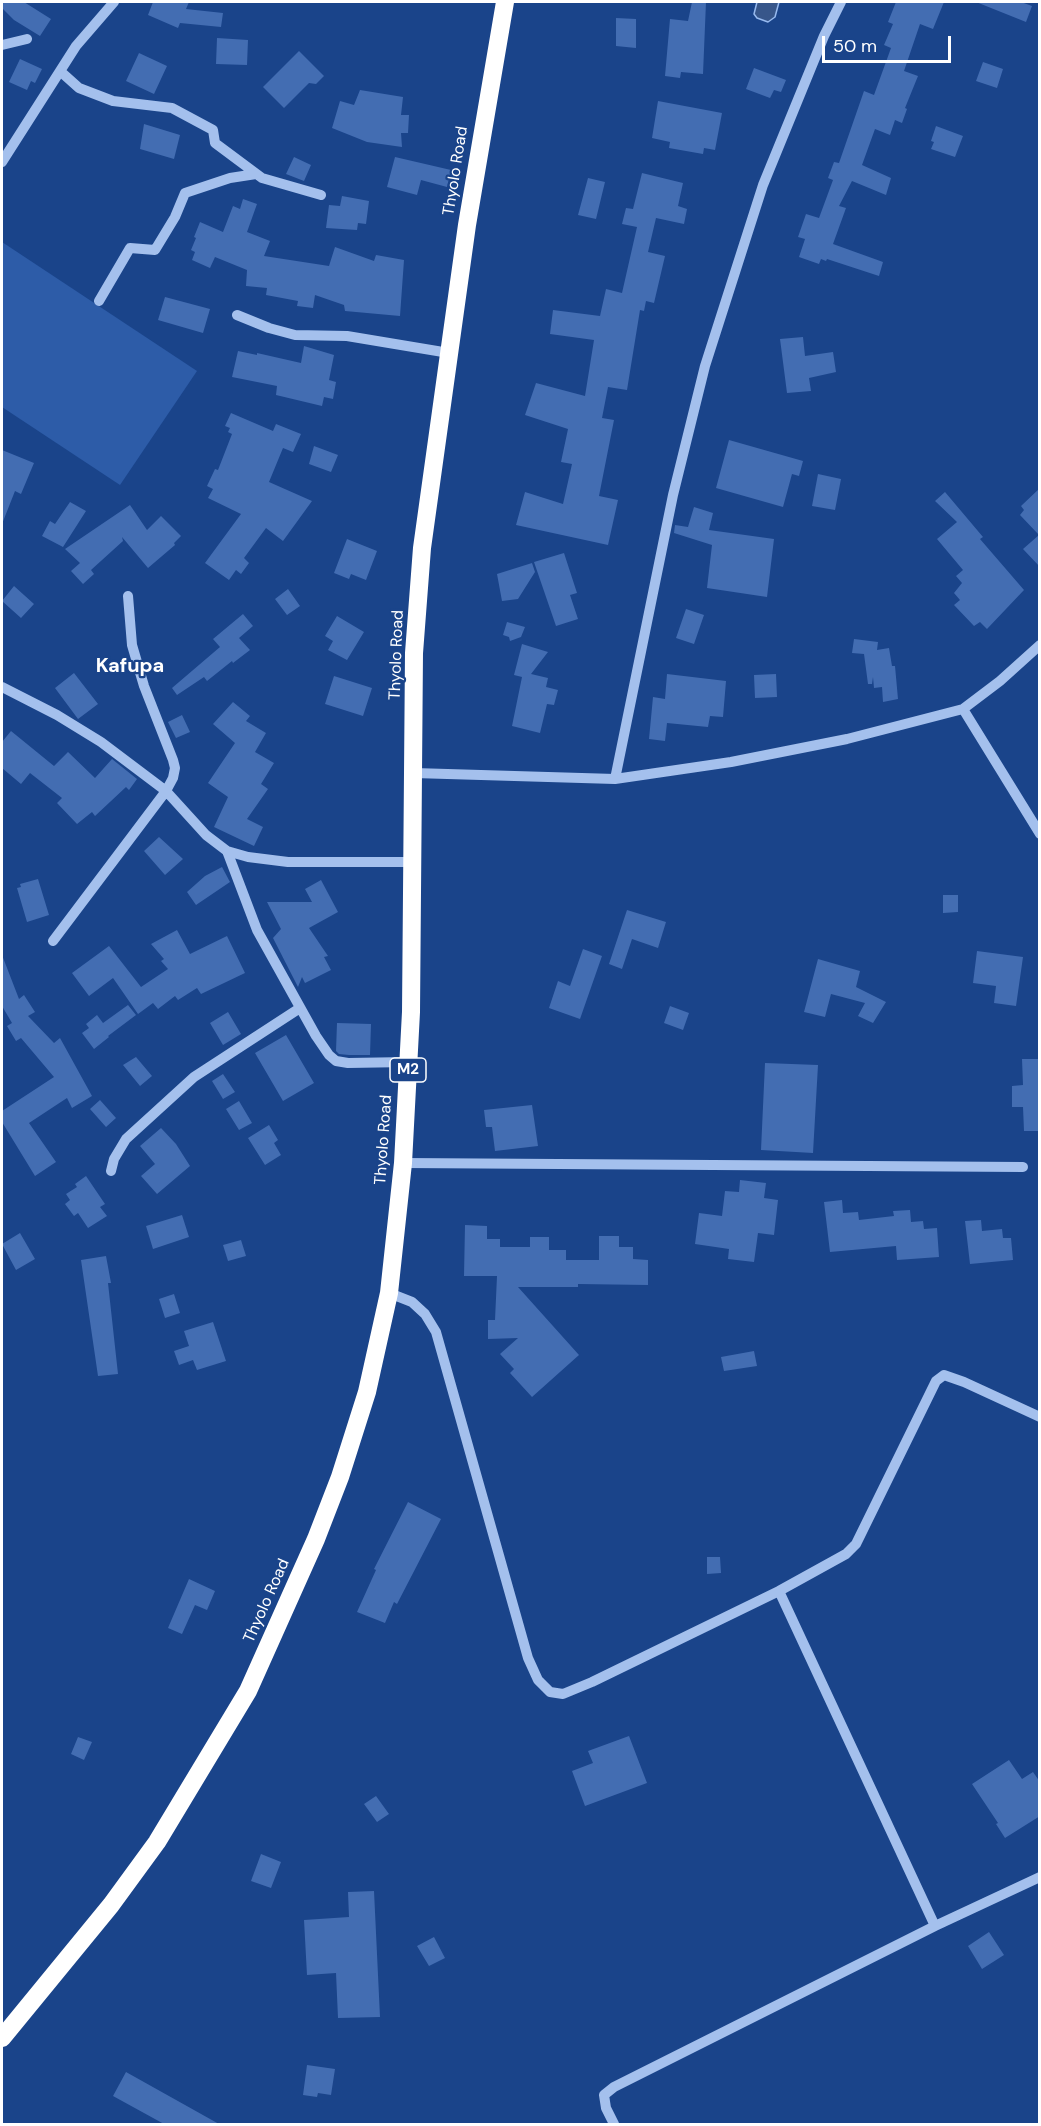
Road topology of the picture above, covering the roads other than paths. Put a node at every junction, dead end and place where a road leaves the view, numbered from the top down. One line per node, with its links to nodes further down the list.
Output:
1 (114, 2): 6 (street)
2 (504, 2): 12 (highway, Thyolo Road / M2)
3 (841, 2): 18 (street)
4 (27, 39): 5 (street)
5 (2, 45)
6 (60, 71): 7 (street); 8 (street)
7 (2, 162)
8 (256, 174): 9 (street); 10 (street)
9 (321, 195)
10 (99, 301)
11 (237, 315): 12 (street)
12 (449, 353): 17 (highway, Thyolo Road / M2)
13 (128, 596): 19 (street)
14 (1040, 645): 16 (street)
15 (2, 687): 19 (street)
16 (963, 709): 18 (street); 20 (street)
17 (414, 773): 18 (street); 22 (highway, Thyolo Road / M2)
18 (615, 779)
19 (166, 791): 21 (street); 23 (street)
20 (1040, 834)
21 (227, 851): 22 (street); 24 (street)
22 (412, 862): 25 (highway, Thyolo Road / M2)
23 (54, 941)
24 (300, 1008): 25 (street); 28 (street)
25 (408, 1062): 26 (highway, Thyolo Road / M2)
26 (403, 1163): 27 (street); 29 (highway, Thyolo Road / M2)
27 (1023, 1167)
28 (111, 1171)
29 (389, 1293): 31 (street); 34 (highway, Thyolo Road / M2)
30 (1040, 1417): 31 (street)
31 (778, 1591): 33 (street)
32 (1040, 1877): 33 (street)
33 (935, 1926): 35 (street)
34 (2, 2038)
35 (614, 2124)

